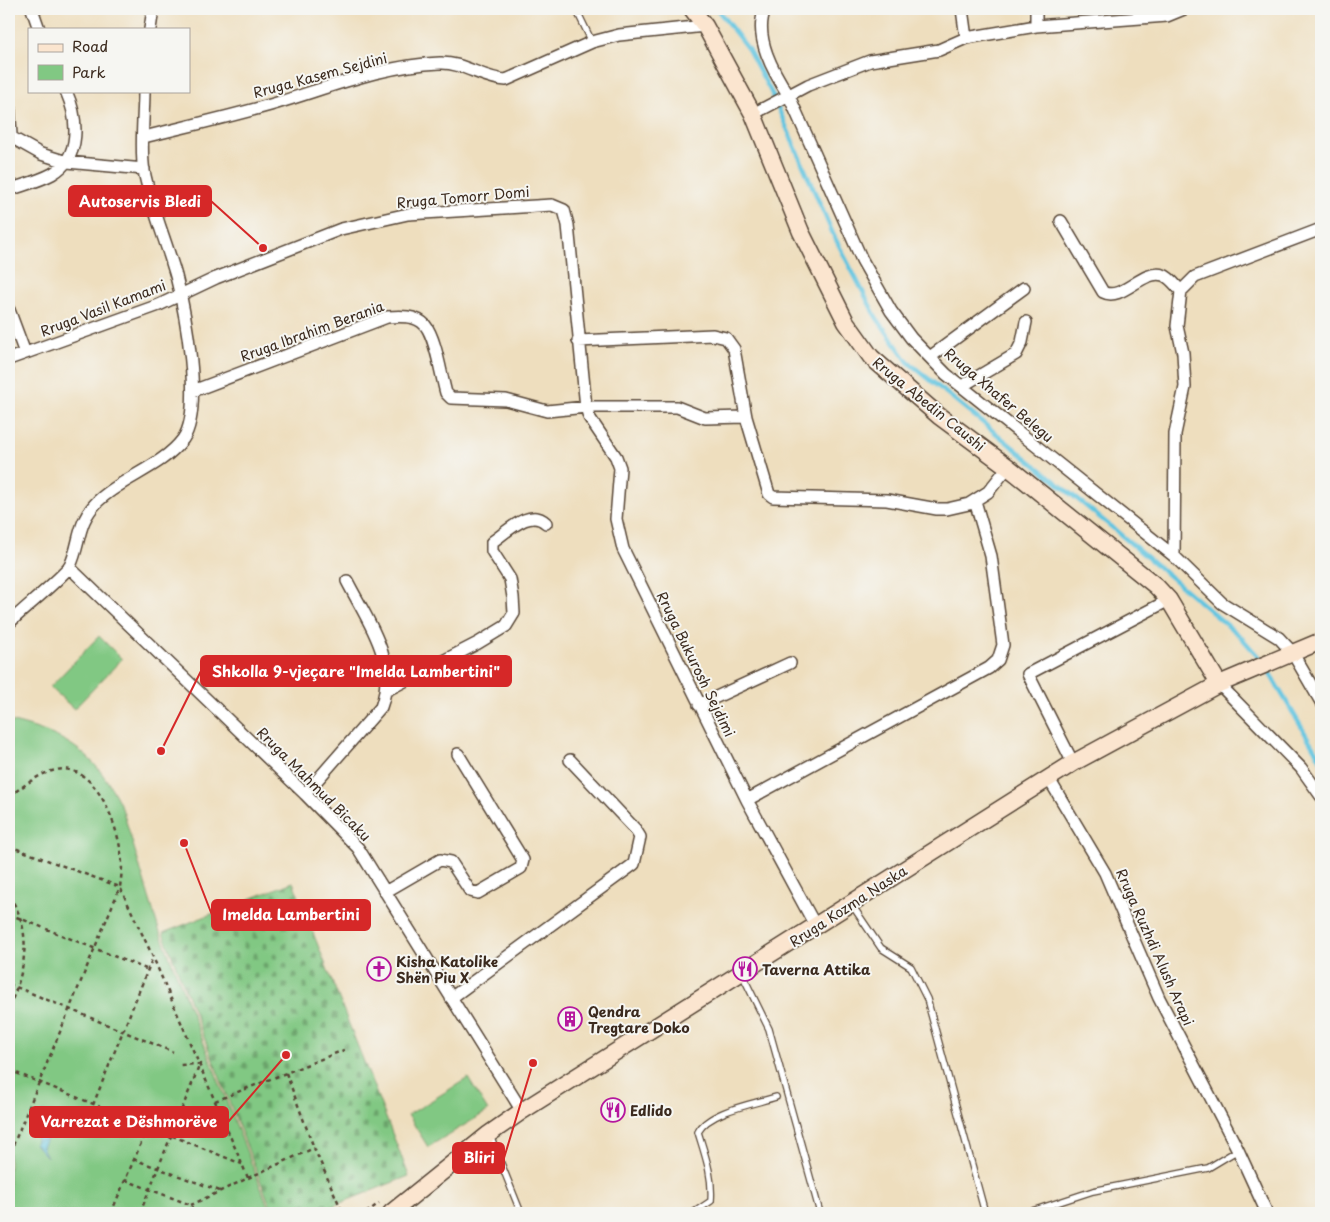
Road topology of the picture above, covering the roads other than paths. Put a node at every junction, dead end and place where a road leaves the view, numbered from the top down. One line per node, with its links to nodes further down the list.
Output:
1 (32, 9): 11 (street)
2 (153, 9): 12 (street)
3 (576, 9): 14 (lane)
4 (692, 9): 9 (main road, Rruga Abedin Caushi)
5 (764, 9): 17 (street, Rruga Xhafer Belegu)
6 (962, 9): 13 (street)
7 (1036, 9): 10 (street)
8 (1184, 9): 10 (street)
9 (705, 26): 14 (street, Rruga Kasem Sejdini); 19 (main road, Rruga Abedin Caushi)
10 (1036, 26): 13 (street)
11 (39, 28)
12 (150, 28)
13 (966, 38): 17 (street)
14 (592, 42): 21 (street, Rruga Kasem Sejdini)
15 (66, 92): 22 (street)
16 (144, 92): 21 (street)
17 (786, 97): 19 (street); 34 (street, Rruga Xhafer Belegu)
18 (9, 101): 20 (street)
19 (759, 111): 40 (main road, Rruga Abedin Caushi)
20 (10, 136): 22 (street)
21 (144, 137): 23 (street)
22 (67, 162): 23 (street); 24 (street)
23 (144, 170): 29 (street)
24 (9, 190)
25 (1061, 222): 28 (street)
26 (1321, 229): 28 (street)
27 (1024, 288): 34 (street)
28 (1181, 291): 43 (street)
29 (179, 294): 32 (street, Rruga Tomorr Domi); 33 (street, Rruga Vasil Kamami); 37 (street)
30 (9, 310): 33 (street)
31 (1026, 322): 36 (street)
32 (578, 341): 38 (street, Rruga Tomorr Domi); 39 (street)
33 (25, 353): 35 (street, Rruga Vasil Kamami)
34 (930, 357): 36 (street, Rruga Xhafer Belegu)
35 (9, 359)
36 (962, 386): 43 (street, Rruga Xhafer Belegu)
37 (193, 392): 38 (street, Rruga Ibrahim Berania); 44 (street)
38 (586, 407): 39 (street, Rruga Ibrahim Berania); 54 (street, Rruga Bukurosh Sejdimi)
39 (746, 418): 41 (street)
40 (1008, 467): 41 (street); 46 (main road, Rruga Abedin Caushi)
41 (975, 501): 61 (street)
42 (546, 524): 52 (street)
43 (1174, 556): 49 (street, Rruga Xhafer Belegu)
44 (69, 567): 47 (street); 59 (street, Rruga Mahmud Bicaku)
45 (348, 581): 52 (street)
46 (1169, 600): 51 (main road, Rruga Abedin Caushi); 57 (street)
47 (9, 623)
48 (1321, 641): 49 (main road)
49 (1287, 655): 51 (main road, Rruga Kozma Naska); 53 (street, Rruga Xhafer Belegu)
50 (790, 663): 54 (street)
51 (1218, 684): 57 (main road, Rruga Kozma Naska); 60 (street)
52 (387, 690): 59 (street)
53 (1320, 698)
54 (699, 705): 61 (street, Rruga Bukurosh Sejdimi)
55 (458, 754): 62 (street)
56 (570, 760): 66 (street)
57 (1074, 763): 58 (main road, Rruga Kozma Naska)
58 (1049, 779): 63 (main road, Rruga Kozma Naska); 70 (street, Rruga Ruzhdi Alush Arapi)
59 (305, 794): 62 (street, Rruga Mahmud Bicaku)
60 (1321, 796)
61 (747, 800): 64 (street, Rruga Bukurosh Sejdimi)
62 (385, 892): 66 (street, Rruga Mahmud Bicaku)
63 (851, 903): 64 (main road, Rruga Kozma Naska); 75 (lane)
64 (816, 927): 65 (main road, Rruga Kozma Naska)
65 (742, 974): 68 (main road, Rruga Kozma Naska); 74 (lane)
66 (452, 998): 68 (street, Rruga Mahmud Bicaku)
67 (776, 1097): 73 (lane)
68 (522, 1112): 69 (main road, Rruga Kozma Naska)
69 (489, 1134): 71 (main road, Rruga Kozma Naska); 72 (lane)
70 (1238, 1150): 76 (lane); 77 (street, Rruga Ruzhdi Alush Arapi)
71 (391, 1213)
72 (520, 1213)
73 (693, 1213)
74 (820, 1213)
75 (985, 1213)
76 (1026, 1213)
77 (1267, 1213)

